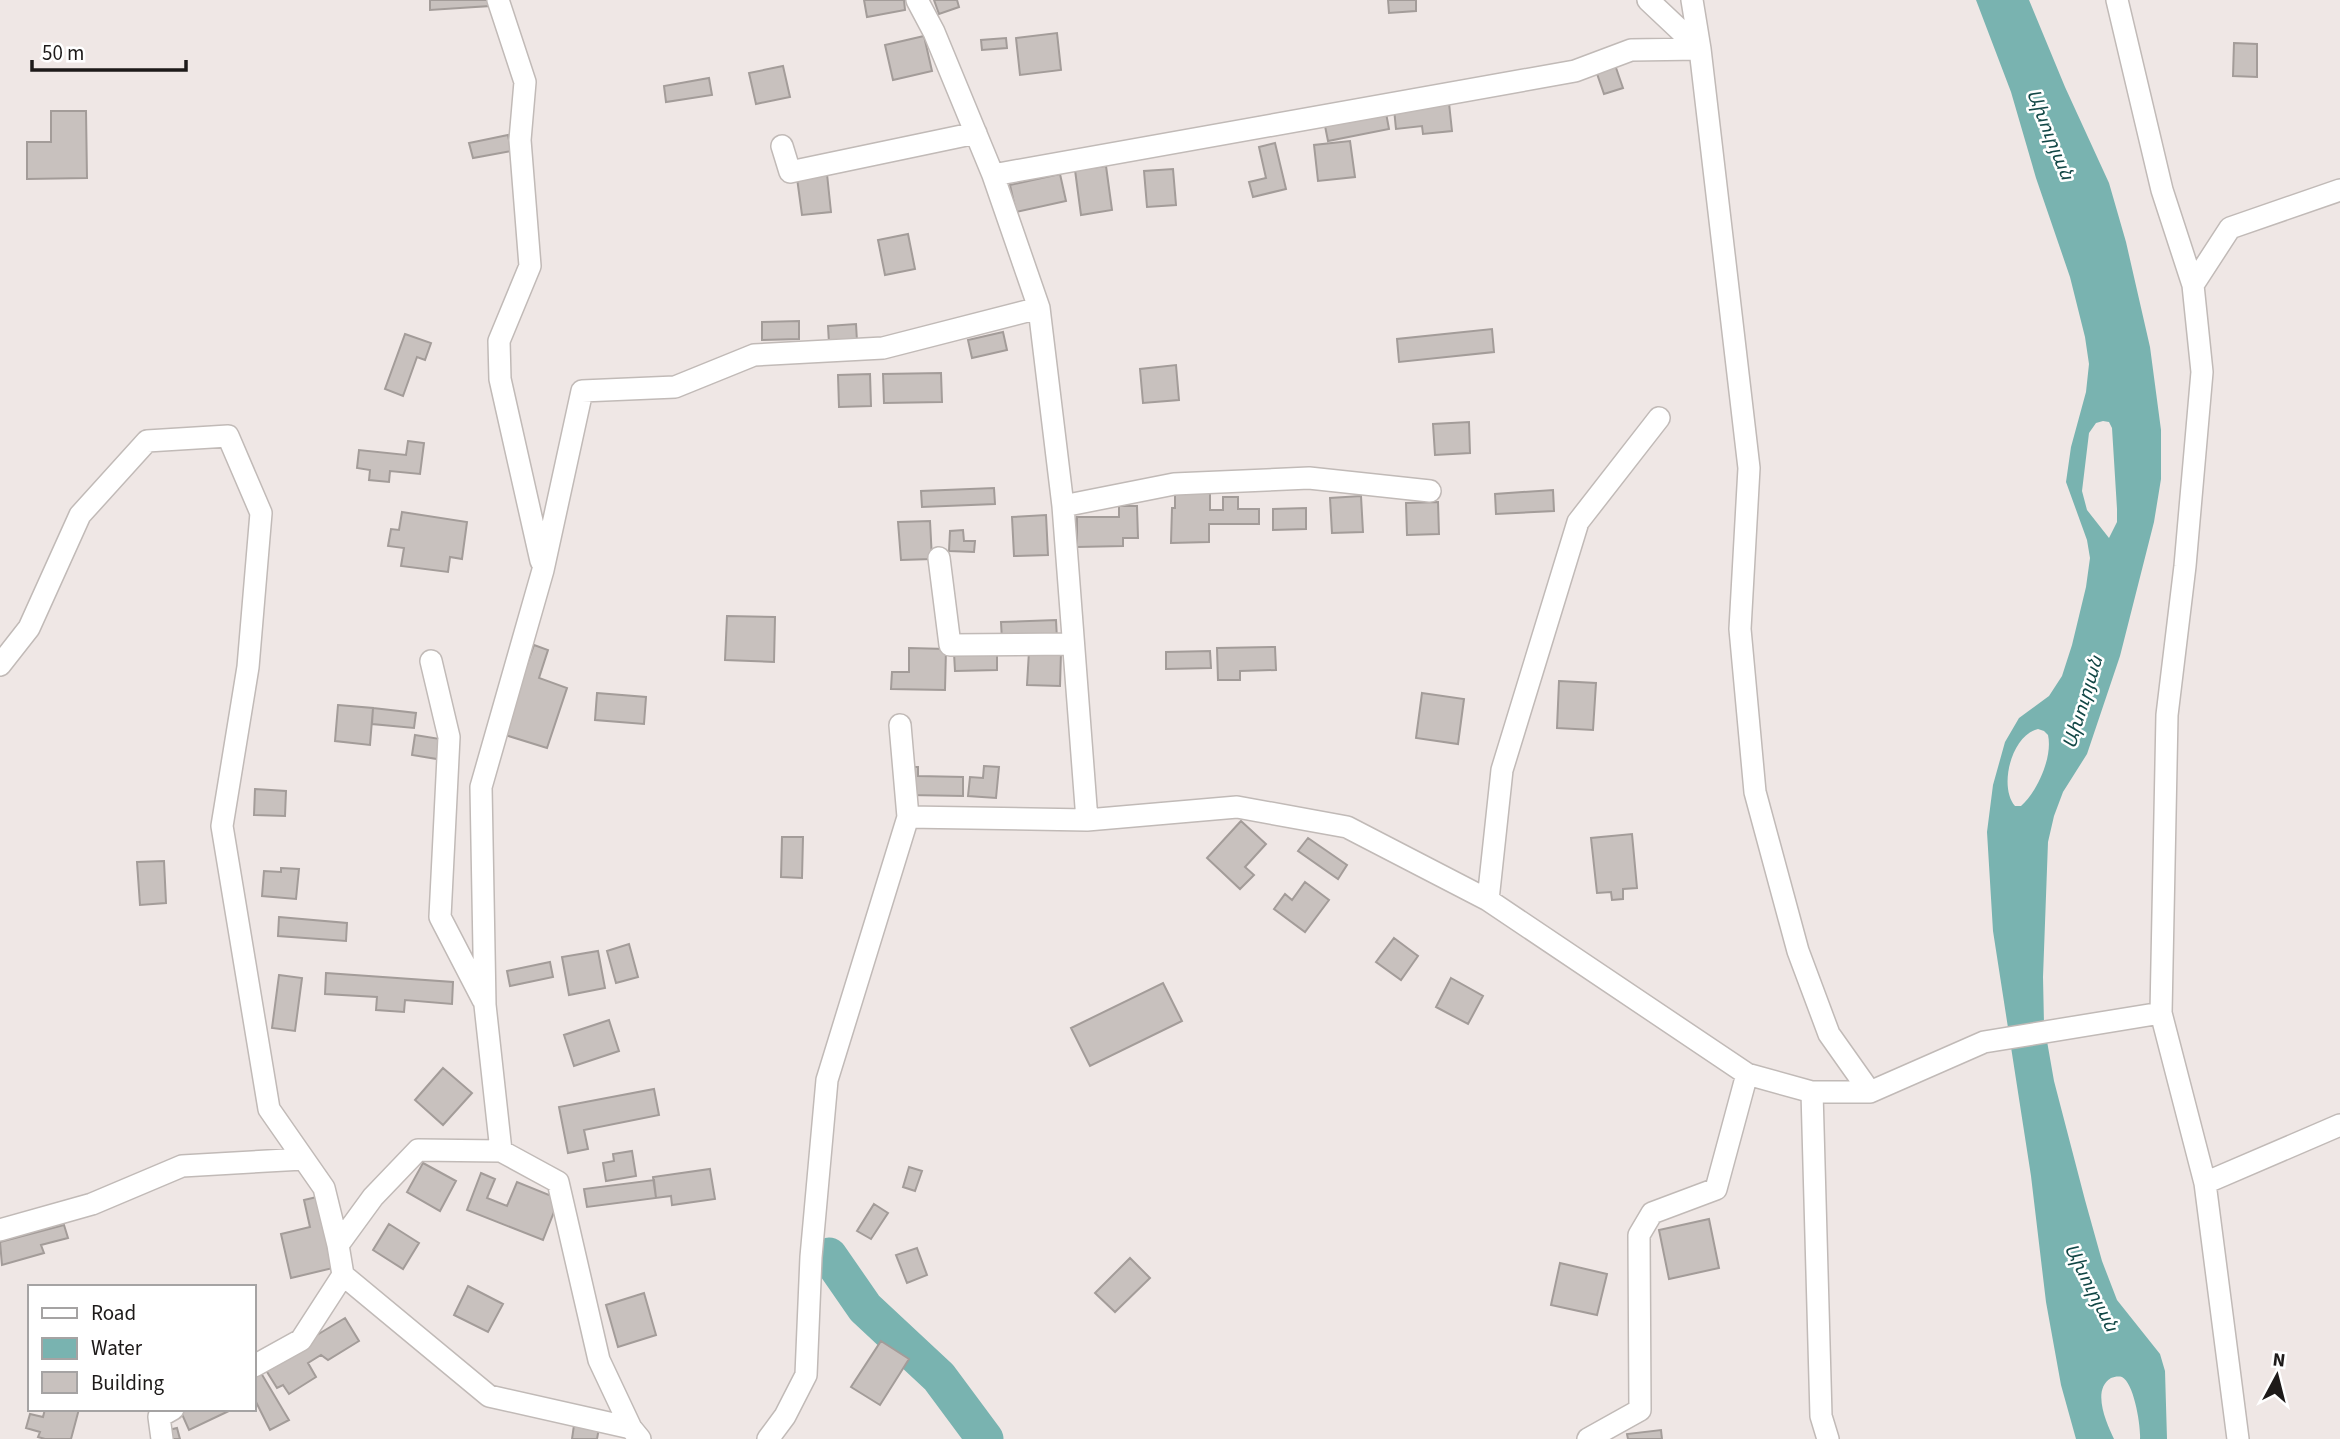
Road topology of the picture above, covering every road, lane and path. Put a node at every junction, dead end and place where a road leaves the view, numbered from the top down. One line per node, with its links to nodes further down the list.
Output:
1 (498, 0): 17 (street)
2 (917, 0): 7 (street)
3 (1648, 0): 6 (street)
4 (1692, 0): 6 (street)
5 (2117, 0): 11 (street)
6 (1700, 49): 9 (street); 29 (street)
7 (976, 133): 8 (street); 9 (street)
8 (782, 146)
9 (993, 175): 12 (street)
10 (2340, 190): 11 (street)
11 (2193, 285): 26 (street)
12 (1039, 308): 15 (street); 17 (street)
13 (1659, 418): 24 (street)
14 (1430, 491): 15 (street)
15 (1063, 506): 18 (street)
16 (939, 558): 18 (street)
17 (543, 570): 25 (street)
18 (1073, 644): 23 (street)
19 (430, 661): 25 (street)
20 (0, 665): 32 (street)
21 (900, 724): 22 (street)
22 (908, 817): 23 (street); 41 (street)
23 (1087, 820): 24 (street)
24 (1488, 900): 27 (street)
25 (485, 1005): 31 (street)
26 (2161, 1013): 29 (street); 33 (street)
27 (1747, 1074): 28 (street); 42 (street)
28 (1812, 1092): 29 (street); 43 (street)
29 (1870, 1092)
30 (2340, 1125): 33 (street)
31 (501, 1151): 35 (street); 39 (street)
32 (303, 1159): 34 (street); 35 (street)
33 (2205, 1183): 44 (street)
34 (0, 1230)
35 (338, 1245): 36 (street)
36 (343, 1275): 37 (street); 39 (street)
37 (256, 1365)
38 (170, 1411): 40 (street)
39 (636, 1434)
40 (162, 1439)
41 (768, 1439)
42 (1588, 1439)
43 (1828, 1439)
44 (2238, 1439)

